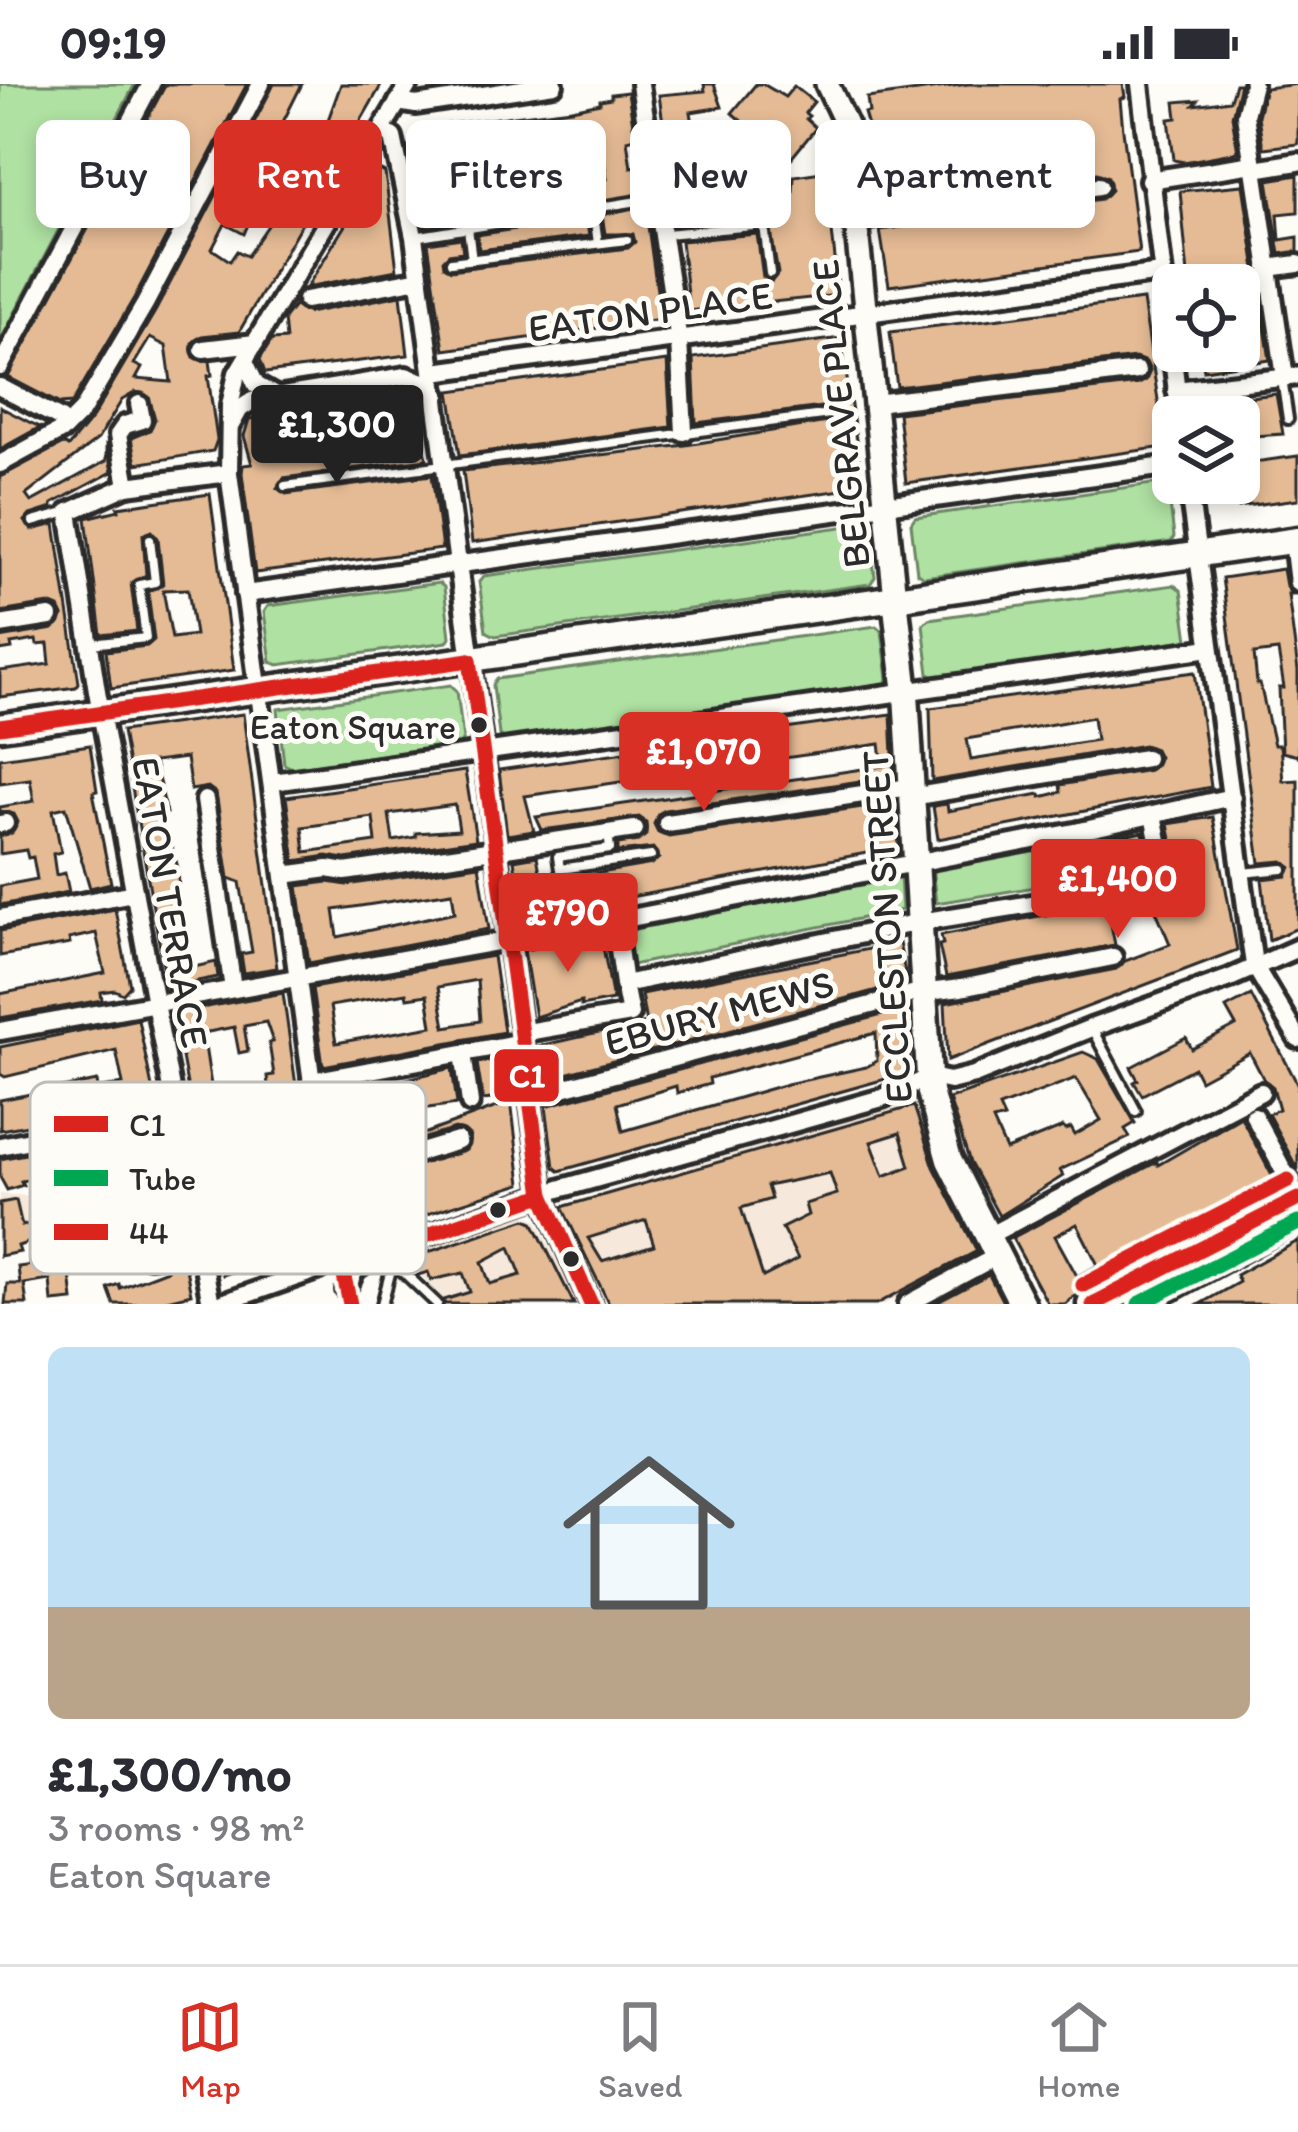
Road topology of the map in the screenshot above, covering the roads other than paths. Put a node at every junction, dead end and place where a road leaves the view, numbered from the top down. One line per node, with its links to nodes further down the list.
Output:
1 (151, 84): 42 (street)
2 (260, 84): 58 (street)
3 (409, 84): 9 (street)
4 (554, 84): 9 (street)
5 (640, 84): 10 (street)
6 (827, 84): 11 (main road, BELGRAVE PLACE)
7 (1140, 84): 15 (street)
8 (1253, 84): 14 (street)
9 (398, 102): 12 (street)
10 (647, 120)
11 (844, 120)
12 (382, 130): 24 (street)
13 (1298, 163): 14 (street)
14 (1254, 167): 15 (street); 31 (street)
15 (1149, 180): 29 (street)
16 (1099, 186): 17 (street)
17 (1095, 187)
18 (324, 228): 39 (street)
19 (468, 228): 24 (lane); 27 (lane)
20 (596, 228): 26 (lane)
21 (663, 228): 23 (street)
22 (857, 228): 36 (main road, BELGRAVE PLACE)
23 (664, 234): 32 (lane); 38 (street)
24 (414, 237): 34 (street)
25 (627, 240): 26 (lane)
26 (598, 244): 27 (lane)
27 (472, 260): 28 (lane)
28 (451, 262)
29 (1160, 264)
30 (1298, 264): 31 (street)
31 (1268, 268): 47 (street)
32 (770, 273)
33 (1152, 274): 36 (street, EATON PLACE)
34 (420, 279): 35 (street); 37 (street)
35 (305, 300)
36 (866, 315): 38 (street, EATON PLACE); 53 (main road, BELGRAVE PLACE)
37 (426, 341): 44 (street); 46 (street)
38 (679, 341): 44 (street, EATON PLACE); 59 (street)
39 (255, 343): 40 (street); 41 (street)
40 (202, 349)
41 (245, 361): 52 (street); 57 (street)
42 (0, 367)
43 (1137, 371): 53 (street)
44 (434, 372): 50 (street)
45 (1174, 372): 49 (street)
46 (406, 376): 50 (street); 52 (street)
47 (1288, 377): 49 (street); 56 (lane)
48 (0, 387): 58 (street)
49 (1176, 390): 51 (street)
50 (436, 394): 61 (street)
51 (1177, 396)
52 (278, 397): 57 (street)
53 (875, 403): 66 (main road, BELGRAVE PLACE)
54 (139, 404): 64 (street)
55 (830, 414): 59 (lane)
56 (1288, 419)
57 (231, 425): 63 (street)
58 (64, 429): 60 (street)
59 (684, 432): 61 (lane)
60 (0, 464)
61 (445, 464): 65 (lane); 73 (street)
62 (1152, 468): 66 (street)
63 (229, 472): 64 (street); 75 (street)
64 (127, 485): 68 (street)
65 (285, 486)
66 (886, 502): 73 (street); 76 (main road, BELGRAVE PLACE)
67 (1191, 504): 72 (street)
68 (69, 512): 69 (lane); 77 (street, EATON TERRACE)
69 (33, 522)
70 (150, 539): 79 (lane)
71 (1295, 541): 72 (main road); 74 (street)
72 (1198, 555): 76 (main road); 80 (street)
73 (458, 562): 75 (street); 81 (street)
74 (1298, 583)
75 (245, 594): 82 (street)
76 (895, 598): 81 (main road); 83 (main road, ECCLESTON STREET)
77 (67, 614): 78 (street); 79 (street, EATON TERRACE)
78 (0, 625)
79 (89, 644): 84 (street, EATON TERRACE)
80 (1210, 648): 83 (street); 90 (street)
81 (470, 660): 82 (main road); 86 (street)
82 (260, 690): 84 (main road); 88 (street)
83 (906, 694): 86 (street); 89 (main road, ECCLESTON STREET)
84 (101, 712): 85 (main road); 104 (street, EATON TERRACE)
85 (0, 727)
86 (481, 753): 88 (street); 97 (street)
87 (1146, 758): 89 (street)
88 (273, 782): 101 (street)
89 (911, 792): 93 (street); 99 (main road, ECCLESTON STREET)
90 (1232, 797): 92 (street); 102 (street)
91 (205, 800): 114 (street)
92 (1154, 814): 95 (street); 103 (street)
93 (667, 823)
94 (635, 829): 96 (street)
95 (1080, 831): 99 (street); 107 (street)
96 (608, 832): 97 (street); 98 (lane)
97 (496, 848): 101 (street); 108 (street)
98 (651, 856)
99 (916, 863): 106 (street); 107 (main road, ECCLESTON STREET)
100 (1283, 869): 102 (lane)
101 (284, 874): 112 (street)
102 (1243, 874): 111 (street)
103 (1168, 891)
104 (134, 892): 105 (street); 116 (street, EATON TERRACE)
105 (0, 918)
106 (614, 922): 108 (street); 113 (street)
107 (920, 922): 113 (street); 115 (main road, ECCLESTON STREET)
108 (508, 939): 112 (street); 119 (street)
109 (1298, 948): 111 (street)
110 (1114, 957): 115 (street, EBURY MEWS)
111 (1254, 965): 117 (street); 120 (street)
112 (297, 979): 114 (street); 123 (street)
113 (624, 984): 119 (street)
114 (232, 989): 116 (street)
115 (925, 994): 122 (main road, ECCLESTON STREET); 126 (street, EBURY MEWS)
116 (155, 1002): 118 (street); 124 (street, EATON TERRACE)
117 (1091, 1028): 122 (street); 128 (lane)
118 (0, 1031)
119 (521, 1037): 121 (street); 126 (street)
120 (1298, 1039)
121 (463, 1053): 123 (street); 127 (street)
122 (931, 1077): 134 (street); 138 (main road, ECCLESTON STREET)
123 (311, 1081)
124 (170, 1082)
125 (1261, 1092): 138 (street)
126 (530, 1097): 134 (street)
127 (470, 1103)
128 (1136, 1111)
129 (1254, 1115): 135 (street)
130 (30, 1140): 132 (street)
131 (458, 1142): 133 (street)
132 (0, 1146)
133 (426, 1151)
134 (543, 1195): 137 (street); 143 (street)
135 (1298, 1198): 149 (highway)
136 (1298, 1217): 150 (main road)
137 (426, 1241)
138 (992, 1246): 147 (street); 148 (main road, ECCLESTON STREET)
139 (191, 1274): 144 (street, EATON TERRACE)
140 (305, 1274): 144 (street)
141 (387, 1274): 145 (lane)
142 (408, 1274): 146 (lane)
143 (594, 1298)
144 (215, 1304)
145 (382, 1304)
146 (437, 1304)
147 (908, 1304)
148 (1022, 1304)
149 (1094, 1304)
150 (1140, 1304)

